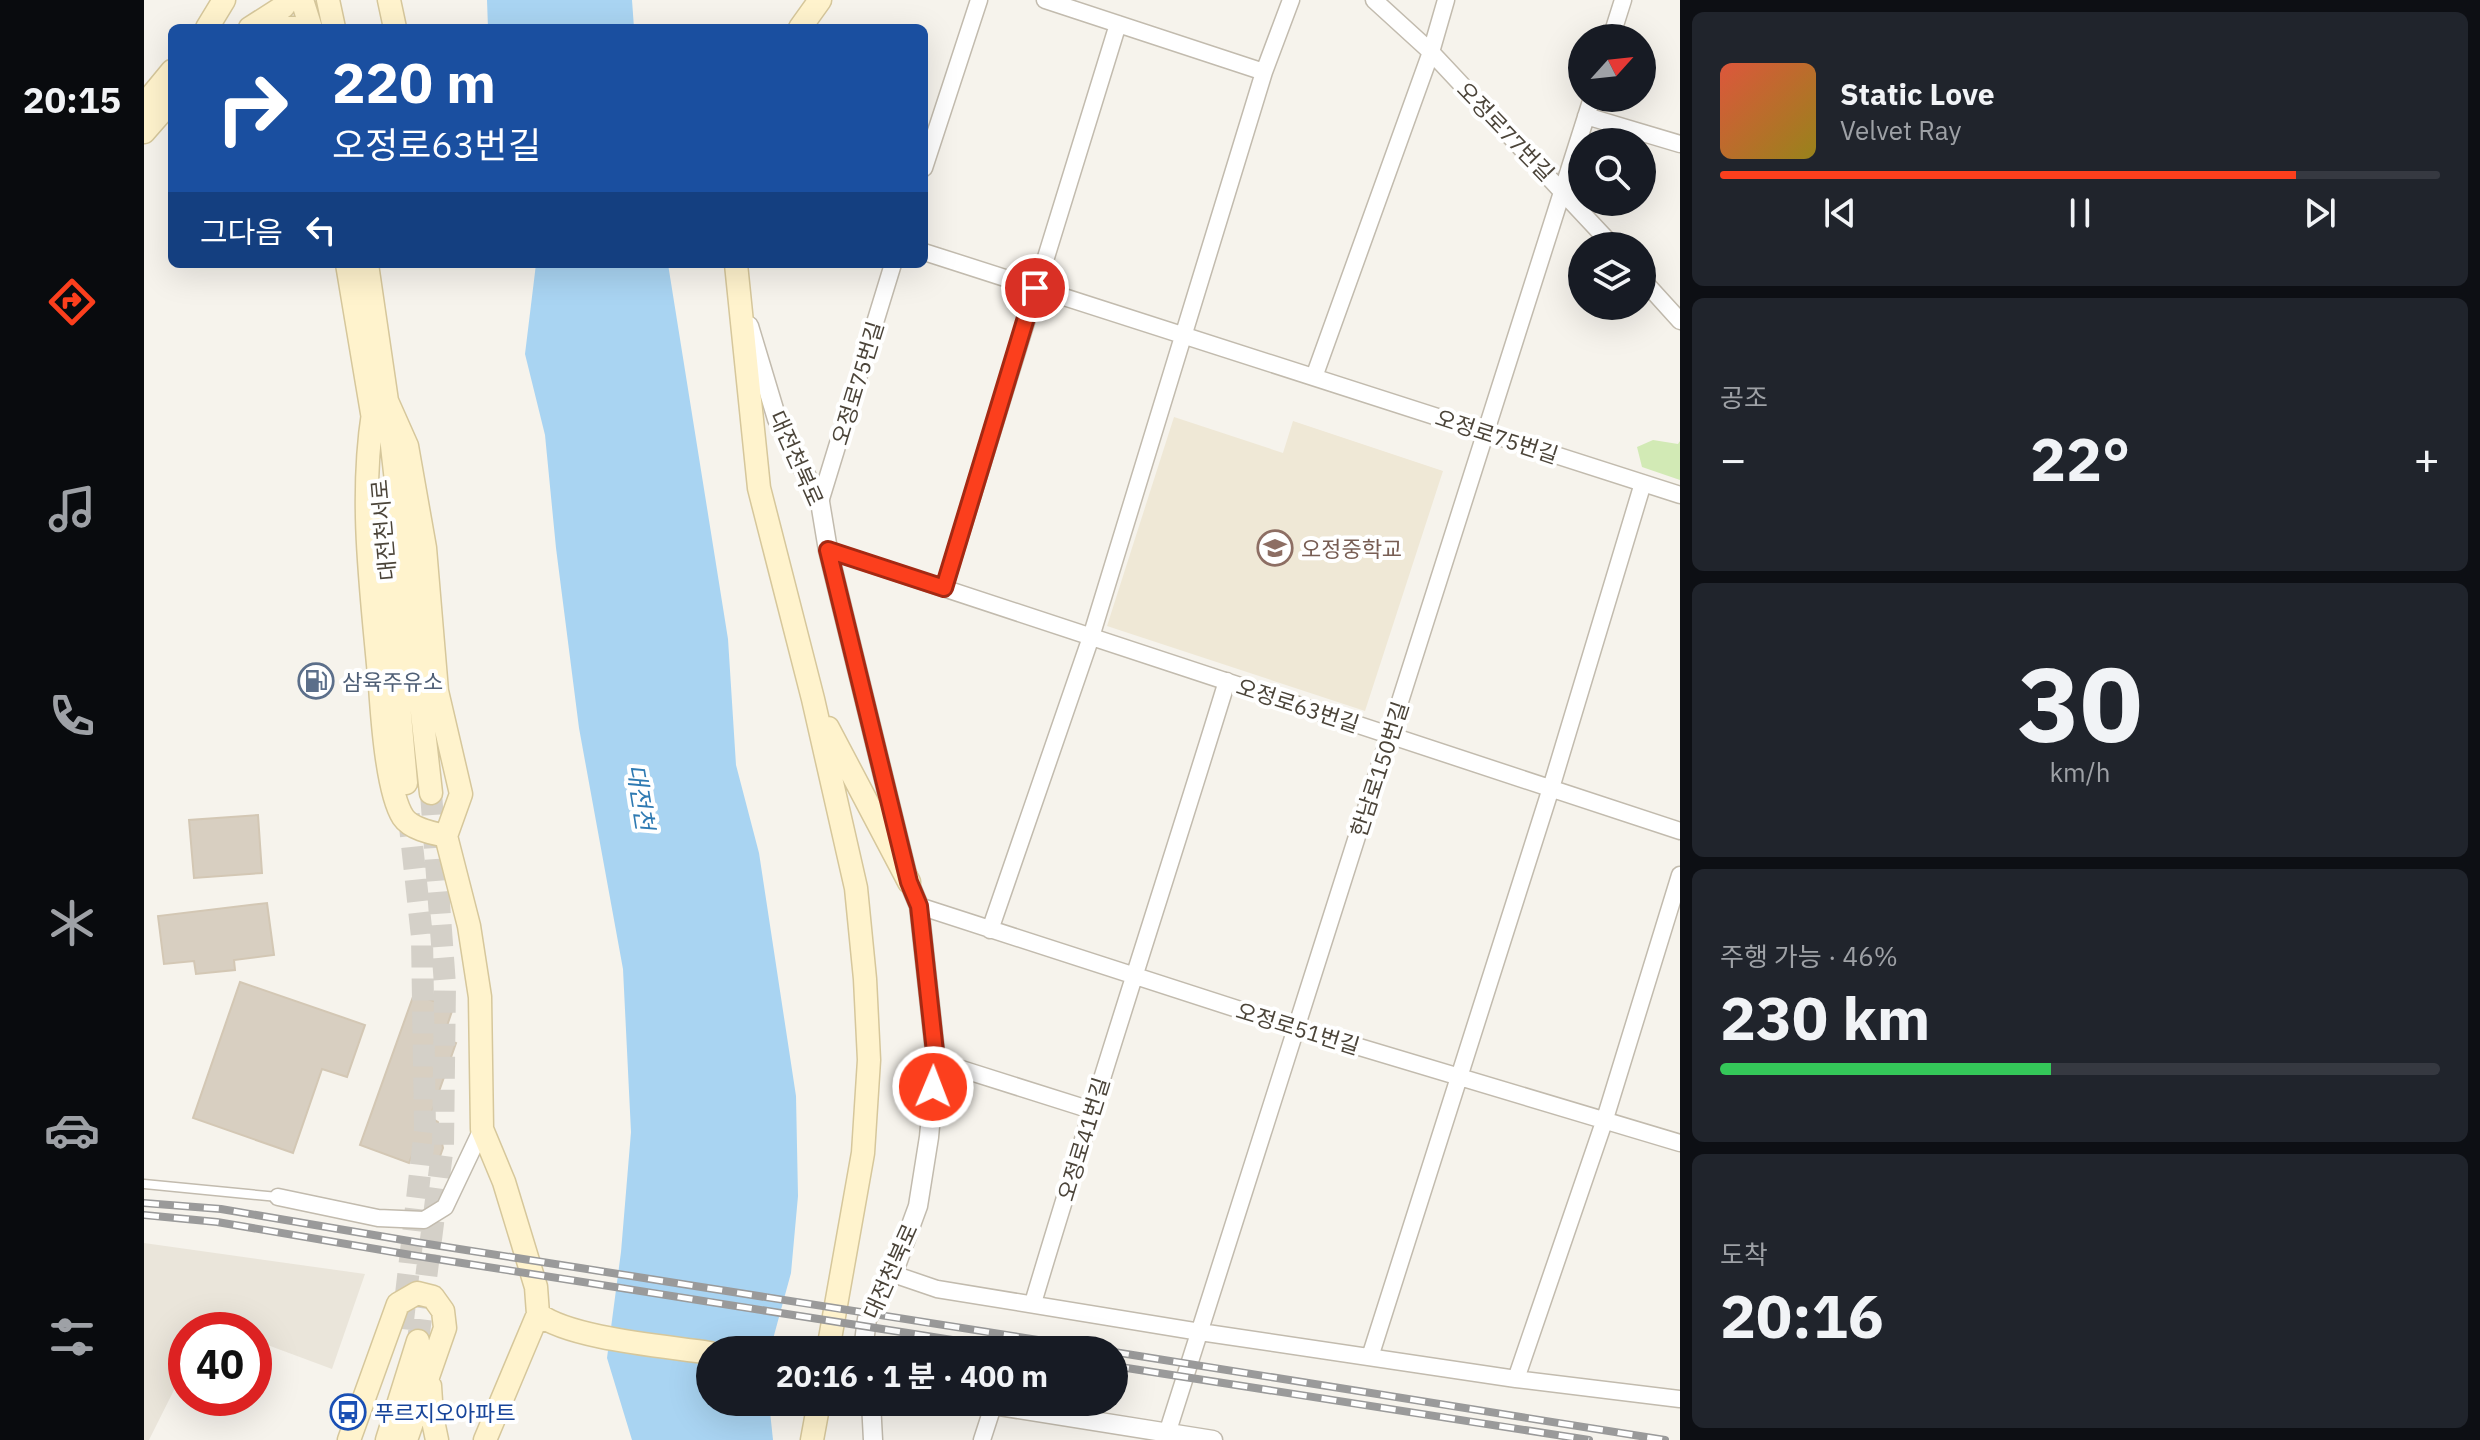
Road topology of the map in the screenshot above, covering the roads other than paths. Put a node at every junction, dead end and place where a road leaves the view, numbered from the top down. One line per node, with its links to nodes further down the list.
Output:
1 (224, 0): 13 (main road)
2 (288, 0): 14 (main road)
3 (302, 0): 15 (main road)
4 (328, 0): 16 (main road)
5 (389, 0): 17 (main road)
6 (820, 0): 18 (main road)
7 (979, 0): 30 (street)
8 (1045, 0): 19 (street)
9 (1291, 0): 22 (street)
10 (1374, 0): 21 (street, 오정로77번길)
11 (1446, 0): 21 (street)
12 (1623, 0): 20 (street)
13 (209, 24)
14 (256, 24)
15 (310, 24)
16 (333, 24)
17 (394, 24)
18 (803, 24)
19 (1118, 24): 22 (street); 37 (street)
20 (1615, 24)
21 (1431, 52): 31 (street, 오정로77번길); 42 (street)
22 (1264, 72): 41 (street)
23 (168, 76): 24 (main road)
24 (144, 105)
25 (168, 105): 28 (main road)
26 (1587, 112): 27 (street, 한남로150번길)
27 (1586, 116): 29 (street); 31 (street, 한남로150번길)
28 (144, 132)
29 (1680, 144)
30 (928, 156)
31 (1563, 190): 32 (street, 오정로77번길); 44 (street, 한남로150번길)
32 (1600, 232)
33 (928, 253): 37 (street, 오정로75번길)
34 (363, 268): 43 (main road, 대전천서로)
35 (736, 268): 38 (main road, 대전천북로)
36 (892, 268): 47 (street, 오정로75번길)
37 (1035, 288): 41 (street, 오정로75번길); 49 (street)
38 (739, 289): 47 (street, 대전천북로); 52 (main road)
39 (1656, 294): 40 (street)
40 (1680, 321)
41 (1182, 335): 42 (street, 오정로75번길); 50 (street)
42 (1314, 377): 44 (street, 오정로75번길)
43 (380, 407): 55 (main road); 56 (main road, 대전천서로); 58 (main road); 58 (main road)
44 (1486, 432): 45 (street, 오정로75번길); 53 (street, 한남로150번길)
45 (1643, 483): 46 (street, 오정로75번길); 54 (street)
46 (1680, 495)
47 (820, 502): 48 (street, 대전천북로)
48 (828, 550): 49 (street, 오정로63번길); 60 (street, 대전천북로)
49 (944, 588): 50 (street, 오정로63번길)
50 (1091, 637): 51 (street, 오정로63번길); 62 (street)
51 (1227, 681): 53 (street, 오정로63번길); 63 (street)
52 (813, 699): 60 (main road); 77 (main road)
53 (1390, 735): 54 (street, 오정로63번길); 64 (street, 한남로150번길)
54 (1551, 788): 57 (street, 오정로63번길); 66 (street)
55 (431, 793)
56 (407, 799)
57 (1680, 831)
58 (446, 836): 69 (main road)
59 (1680, 875): 68 (street)
60 (909, 882): 61 (street, 대전천북로)
61 (919, 906): 62 (street, 오정로51번길); 65 (street, 대전천북로)
62 (990, 930): 63 (street, 오정로51번길)
63 (1135, 977): 64 (street, 오정로51번길); 67 (street, 오정로41번길)
64 (1296, 1028): 66 (street, 오정로51번길); 76 (street, 한남로150번길)
65 (936, 1061): 67 (street); 73 (street, 대전천북로)
66 (1460, 1078): 68 (street, 오정로51번길); 80 (street)
67 (1091, 1110): 74 (street, 오정로41번길)
68 (1604, 1122): 70 (street, 오정로51번길); 82 (street)
69 (482, 1129): 72 (street); 75 (main road)
70 (1680, 1143)
71 (144, 1184): 72 (lane)
72 (278, 1197)
73 (893, 1274): 74 (street); 78 (street, 대전천북로)
74 (1033, 1303): 76 (street)
75 (538, 1314): 79 (main road); 94 (main road)
76 (1200, 1332): 80 (street); 88 (street, 한남로150번길)
77 (830, 1336)
78 (865, 1336)
79 (696, 1351)
80 (1370, 1357): 82 (street)
81 (430, 1377): 89 (main road); 92 (main road); 93 (main road)
82 (1516, 1379): 83 (street)
83 (1680, 1399)
84 (816, 1416): 95 (main road)
85 (872, 1416): 96 (street)
86 (990, 1416): 97 (street)
87 (1051, 1416): 88 (street)
88 (1167, 1436): 98 (street)
89 (349, 1440)
90 (363, 1440): 91 (main road)
91 (387, 1440)
92 (406, 1440)
93 (437, 1440)
94 (485, 1440)
95 (812, 1440)
96 (873, 1440)
97 (982, 1440)
98 (1213, 1440)

